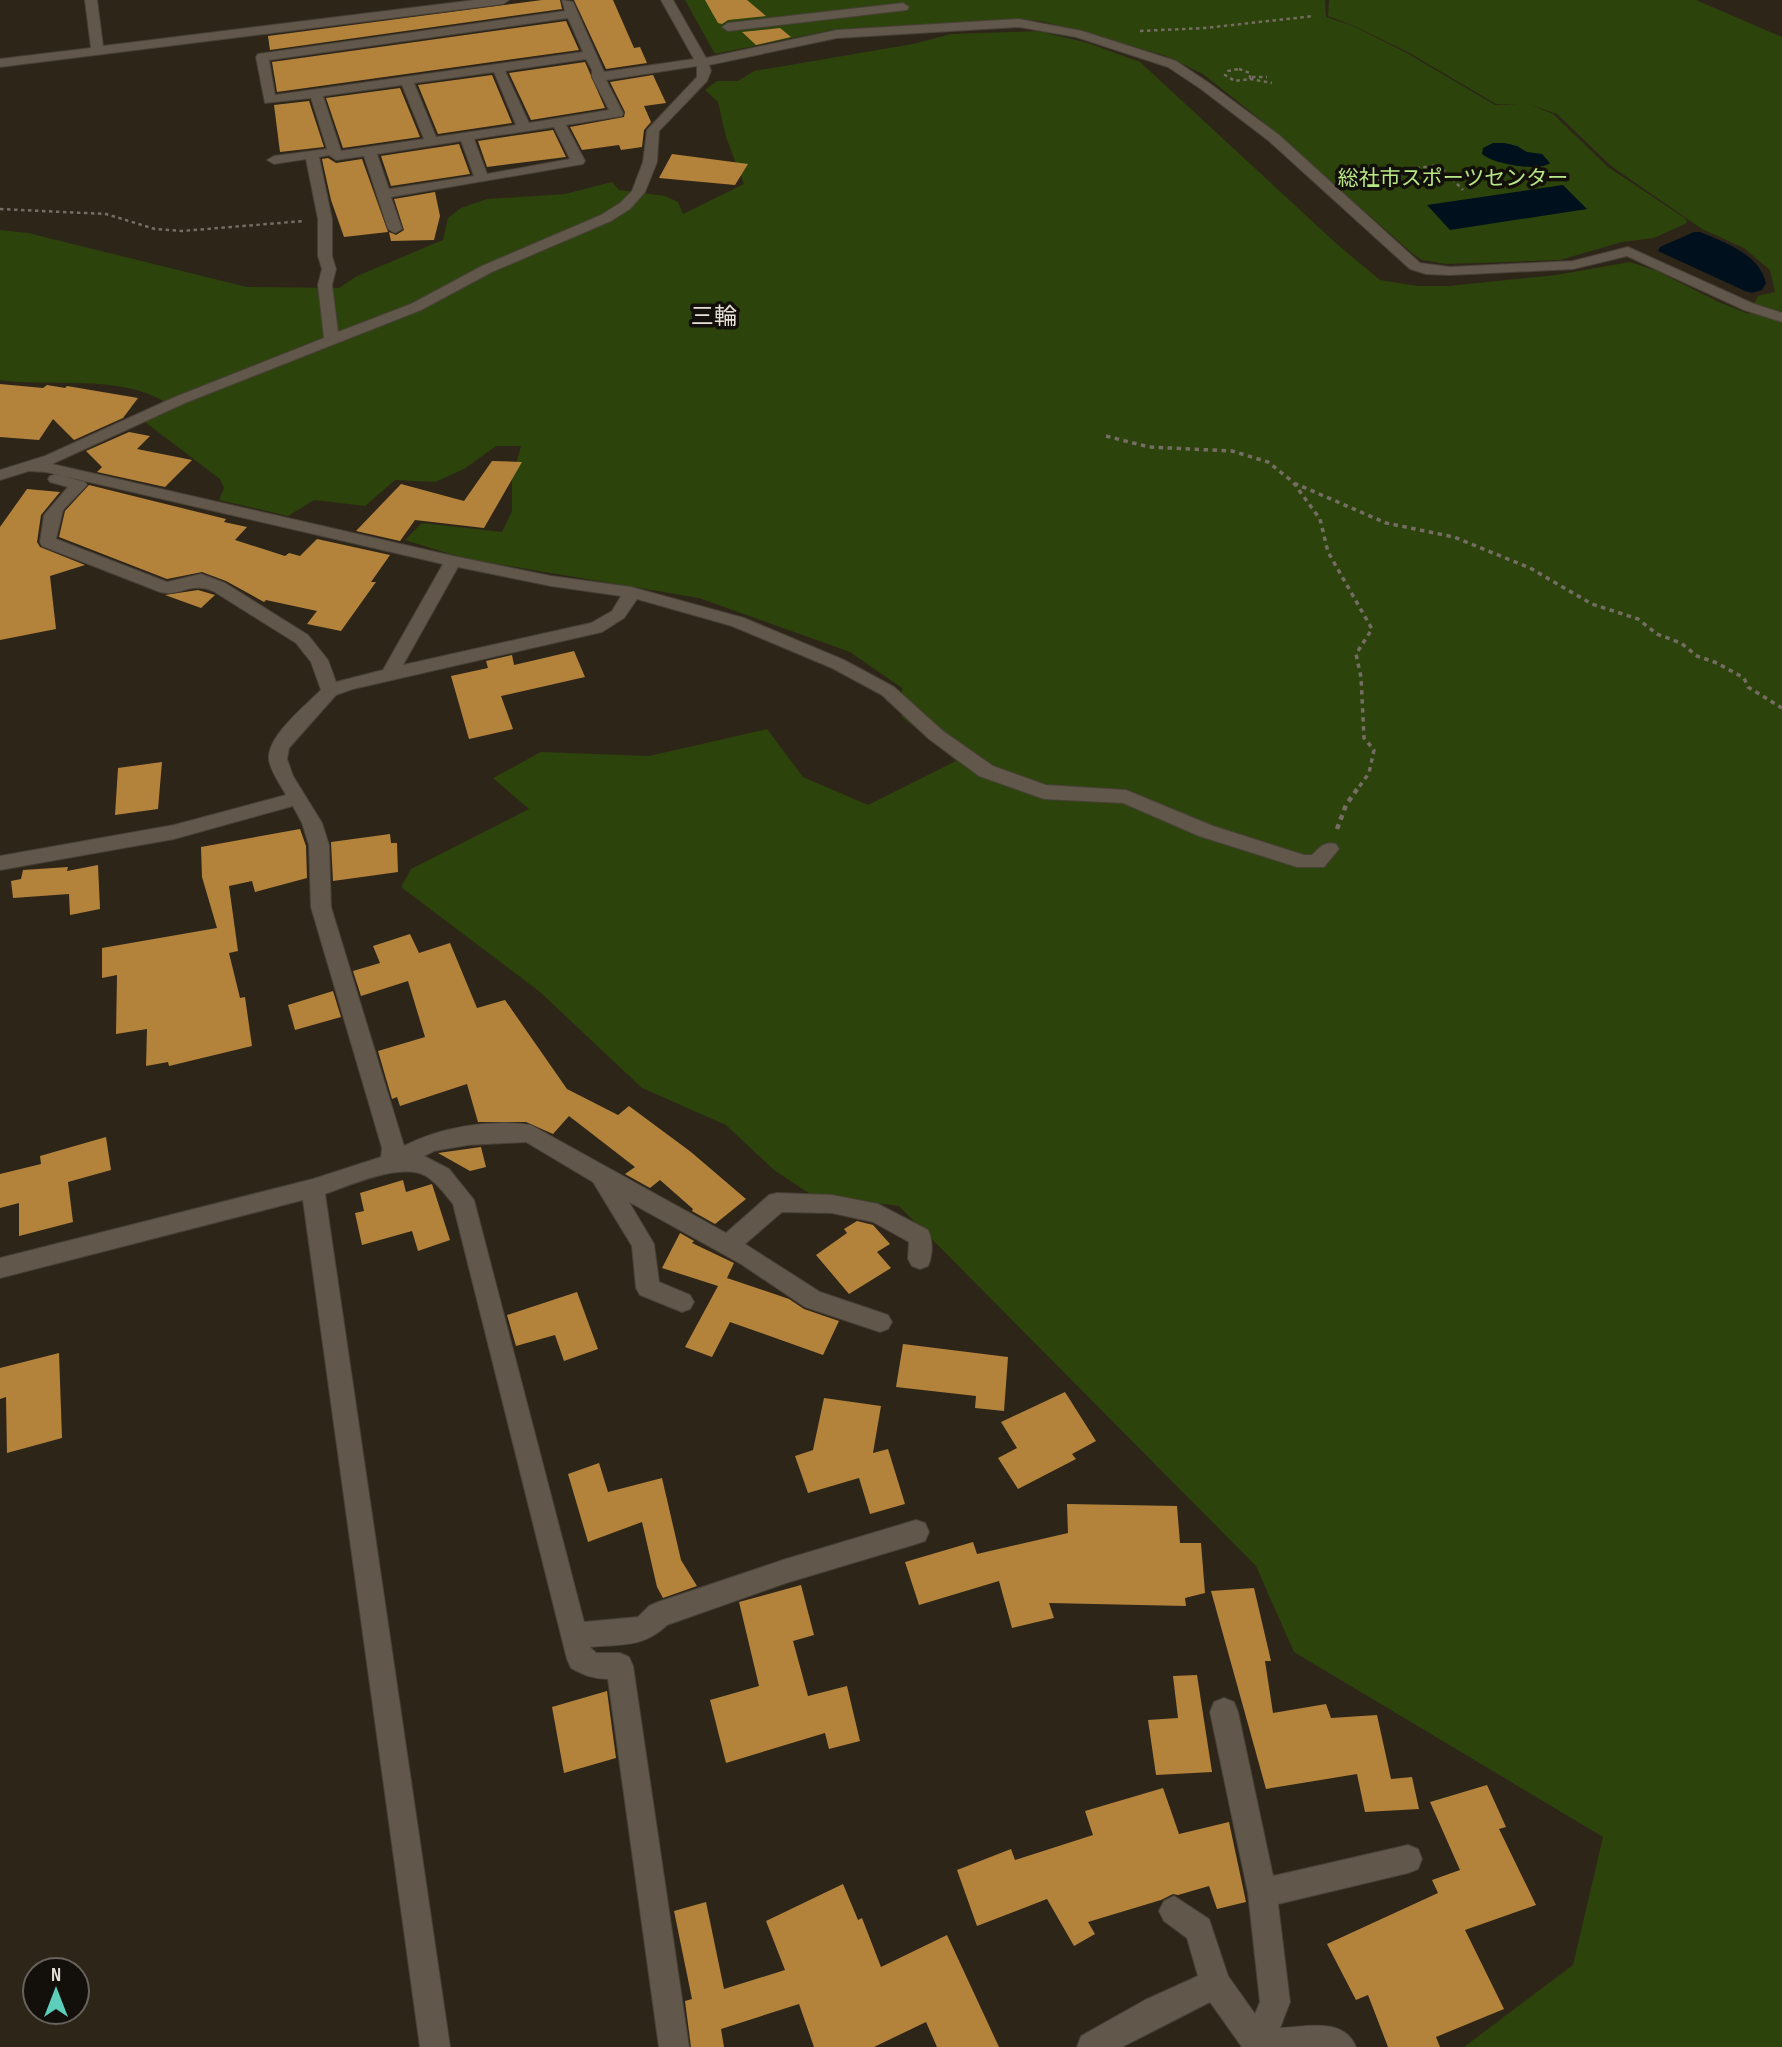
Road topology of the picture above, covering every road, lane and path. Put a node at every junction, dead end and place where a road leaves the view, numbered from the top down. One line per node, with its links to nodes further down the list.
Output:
1 (91, 0): 12 (street)
2 (503, 0): 12 (street)
3 (566, 0): 6 (street)
4 (667, 0): 14 (street)
5 (903, 7): 8 (street)
6 (571, 14): 13 (street); 22 (street)
7 (1314, 16): 10 (path)
8 (798, 19): 9 (street); 11 (street)
9 (727, 27)
10 (1085, 36): 11 (street); 38 (street)
11 (815, 38): 14 (street)
12 (97, 51): 15 (street)
13 (590, 55): 16 (street); 18 (street)
14 (702, 62): 18 (street); 39 (street)
15 (0, 63)
16 (498, 68): 20 (street); 24 (street)
17 (1267, 76): 19 (path)
18 (598, 77): 23 (street)
19 (1251, 78): 19 (path); 21 (path)
20 (407, 81): 22 (street); 26 (street)
21 (1272, 83)
22 (316, 93): 28 (street)
23 (558, 122): 24 (street); 32 (street)
24 (524, 127): 25 (street)
25 (466, 136): 26 (street); 32 (street)
26 (431, 141): 27 (street)
27 (369, 150): 28 (street); 34 (street)
28 (334, 151): 29 (street)
29 (313, 154): 30 (street); 36 (street)
30 (274, 160)
31 (1397, 172): 31 (path); 33 (path)
32 (482, 179): 34 (street)
33 (1463, 190)
34 (383, 194): 37 (street)
35 (0, 209): 36 (path)
36 (325, 219): 39 (street)
37 (395, 229)
38 (1782, 318)
39 (332, 340): 41 (street)
40 (1106, 436): 42 (path)
41 (4, 470): 43 (street); 48 (street)
42 (1293, 482): 49 (path); 51 (path)
43 (453, 561): 44 (street); 47 (street)
44 (631, 592): 45 (street); 46 (street)
45 (677, 604): 46 (street); 51 (street)
46 (614, 621): 47 (street)
47 (389, 674): 48 (street)
48 (330, 691): 50 (street)
49 (1782, 708)
50 (299, 798): 52 (street); 53 (street)
51 (1329, 849)
52 (0, 863)
53 (392, 1163): 54 (street); 55 (street); 62 (street)
54 (601, 1176): 56 (street); 59 (street)
55 (313, 1188): 58 (street); 69 (street)
56 (728, 1245): 57 (street); 60 (street)
57 (920, 1259)
58 (0, 1268)
59 (682, 1302)
60 (880, 1322)
61 (916, 1532): 62 (street)
62 (574, 1636): 70 (street)
63 (1224, 1712): 65 (street)
64 (1408, 1859): 65 (street)
65 (1262, 1893): 68 (street)
66 (1174, 1911): 67 (street)
67 (1215, 1984): 68 (street); 71 (street)
68 (1257, 2045): 72 (street)
69 (435, 2047)
70 (674, 2047)
71 (1092, 2047)
72 (1341, 2047)

